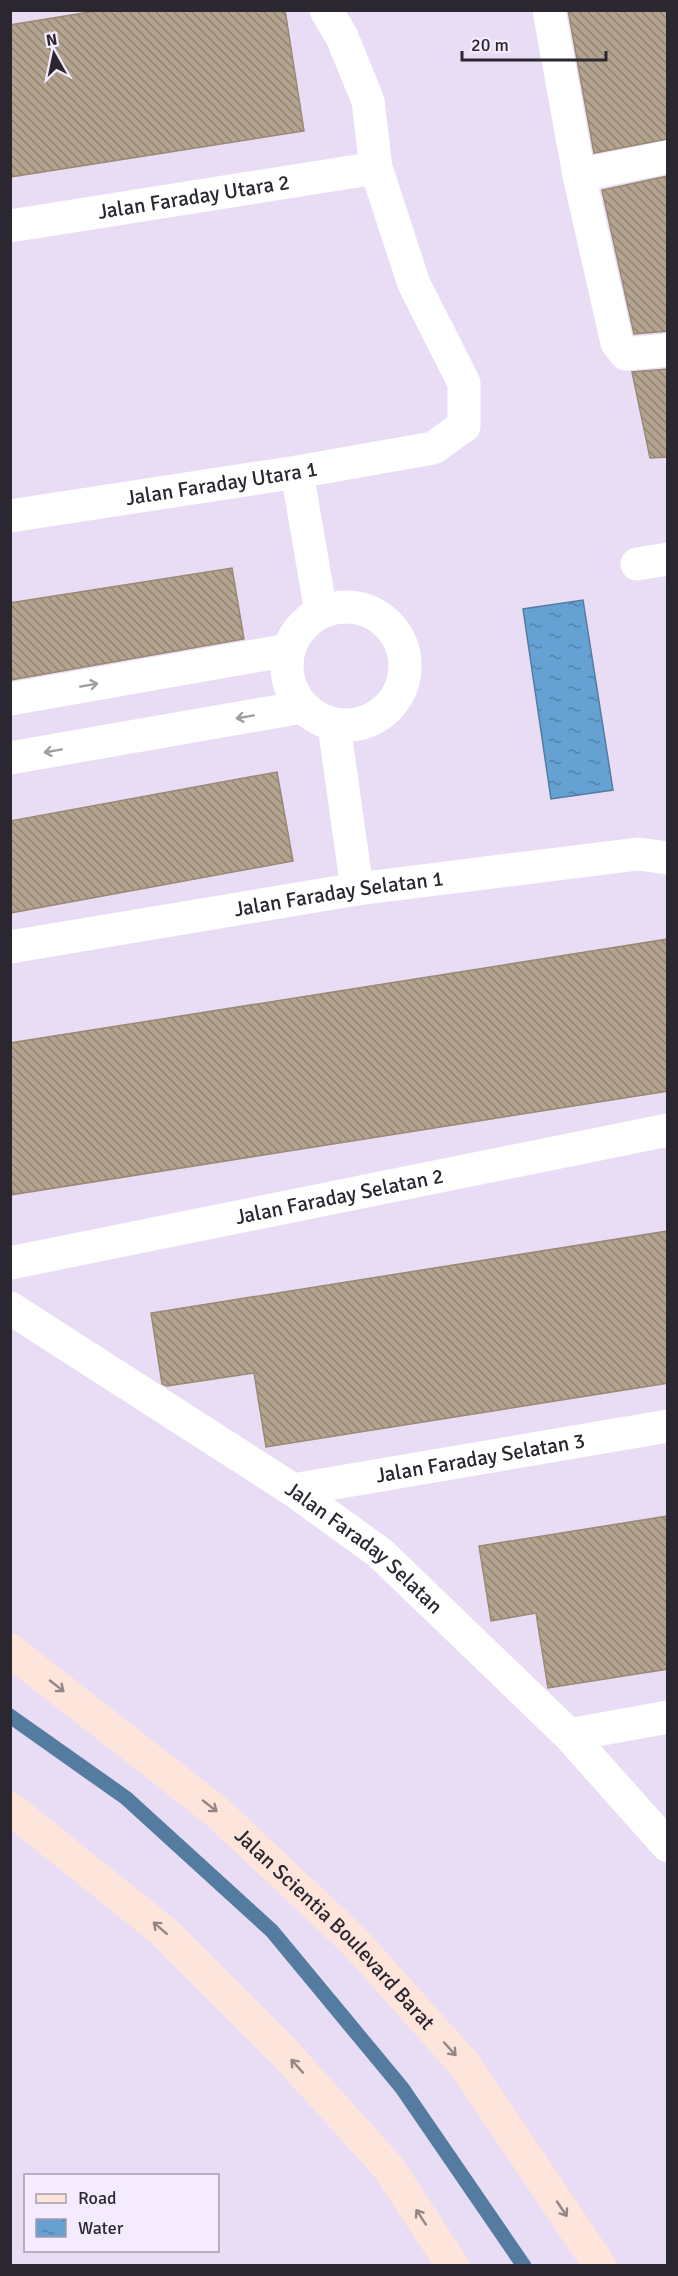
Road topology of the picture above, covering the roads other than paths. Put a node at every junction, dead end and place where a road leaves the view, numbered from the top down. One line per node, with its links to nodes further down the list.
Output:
1 (326, 10): 4 (street)
2 (549, 10): 5 (street)
3 (668, 158): 5 (street)
4 (376, 168): 6 (street, Jalan Faraday Utara 2); 8 (street, Jalan Faraday Utara 1)
5 (579, 175): 7 (street)
6 (10, 226)
7 (668, 350)
8 (297, 472): 9 (street, Jalan Faraday Utara 1); 10 (street)
9 (10, 516)
10 (321, 612): 11 (street); 14 (street)
11 (289, 650): 12 (street, one-way to 11); 13 (street)
12 (10, 699)
13 (303, 707): 14 (street); 15 (street, one-way to 15)
14 (334, 725): 17 (street)
15 (10, 758)
16 (668, 858): 17 (street, Jalan Faraday Selatan 1)
17 (357, 889): 18 (street, Jalan Faraday Selatan 1)
18 (10, 947)
19 (668, 1130): 20 (street, Jalan Faraday Selatan 2)
20 (10, 1263)
21 (10, 1308): 23 (street, Jalan Faraday Selatan)
22 (668, 1426): 23 (street, Jalan Faraday Selatan 3)
23 (293, 1490): 26 (street, Jalan Faraday Selatan)
24 (10, 1650): 30 (street, Jalan Scientia Boulevard Barat, one-way to 30)
25 (668, 1717): 26 (street)
26 (569, 1735): 28 (street, Jalan Faraday Selatan)
27 (10, 1808): 29 (street, one-way to 27)
28 (668, 1846)
29 (453, 2265)
30 (600, 2265)

